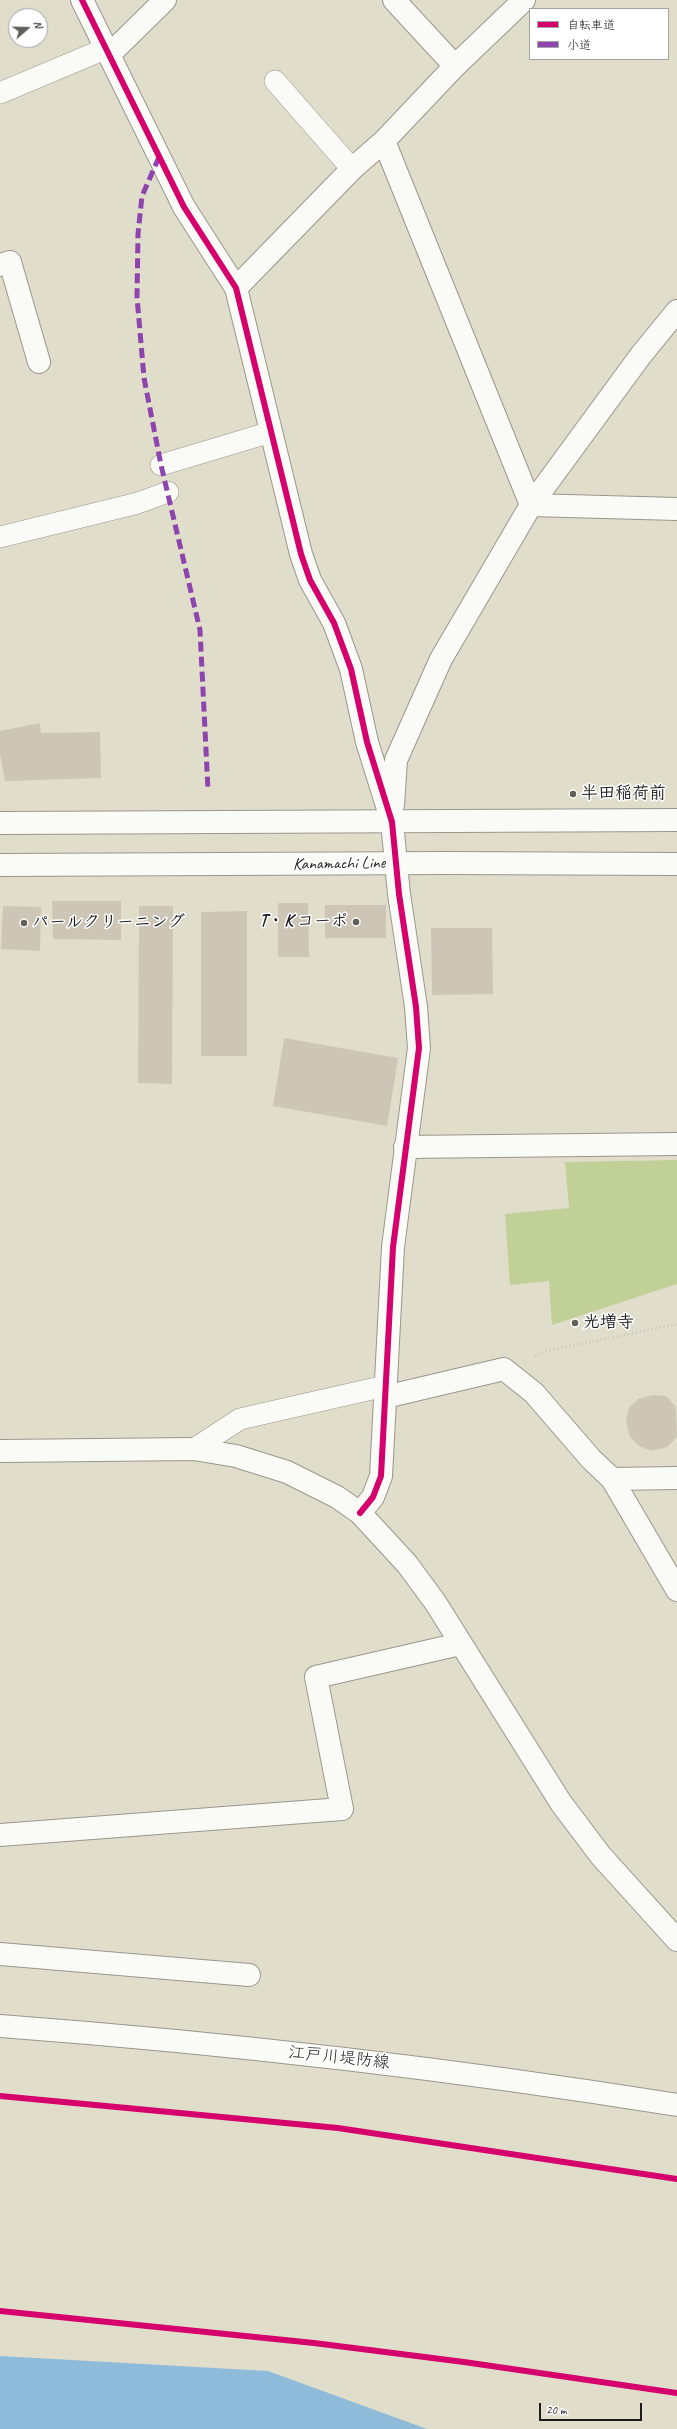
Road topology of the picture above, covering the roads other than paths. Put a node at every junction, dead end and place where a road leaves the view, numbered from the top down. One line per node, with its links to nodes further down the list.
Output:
1 (82, 0): 5 (street)
2 (165, 0): 5 (street)
3 (394, 0): 6 (street)
4 (524, 0): 6 (street)
5 (108, 51): 8 (lane); 12 (street)
6 (455, 66): 9 (street)
7 (275, 81): 10 (lane)
8 (0, 93)
9 (384, 141): 10 (street); 18 (street)
10 (352, 169): 12 (street)
11 (0, 265): 14 (street)
12 (236, 288): 15 (street)
13 (677, 311): 18 (street)
14 (39, 362)
15 (271, 432): 16 (lane); 23 (street)
16 (161, 465)
17 (168, 492): 20 (lane)
18 (531, 505): 19 (street); 23 (street)
19 (677, 509)
20 (0, 538)
21 (0, 818): 24 (street)
22 (677, 820): 23 (street)
23 (392, 822): 24 (street); 25 (street)
24 (0, 823)
25 (396, 864): 26 (street, Kanamachi Line); 27 (street, Kanamachi Line); 29 (street)
26 (677, 864)
27 (0, 865)
28 (677, 1144): 29 (street)
29 (405, 1147): 30 (street)
30 (385, 1392): 31 (lane); 34 (street); 35 (street)
31 (194, 1449): 32 (street); 35 (street)
32 (0, 1451)
33 (677, 1478): 34 (street)
34 (612, 1479): 36 (street)
35 (360, 1513): 37 (street)
36 (677, 1590)
37 (460, 1644): 38 (street); 39 (street)
38 (0, 1835)
39 (677, 1940)
40 (0, 1954): 41 (street)
41 (249, 1975)
42 (0, 2026): 43 (street, 江戸川堤防線)
43 (677, 2105)

